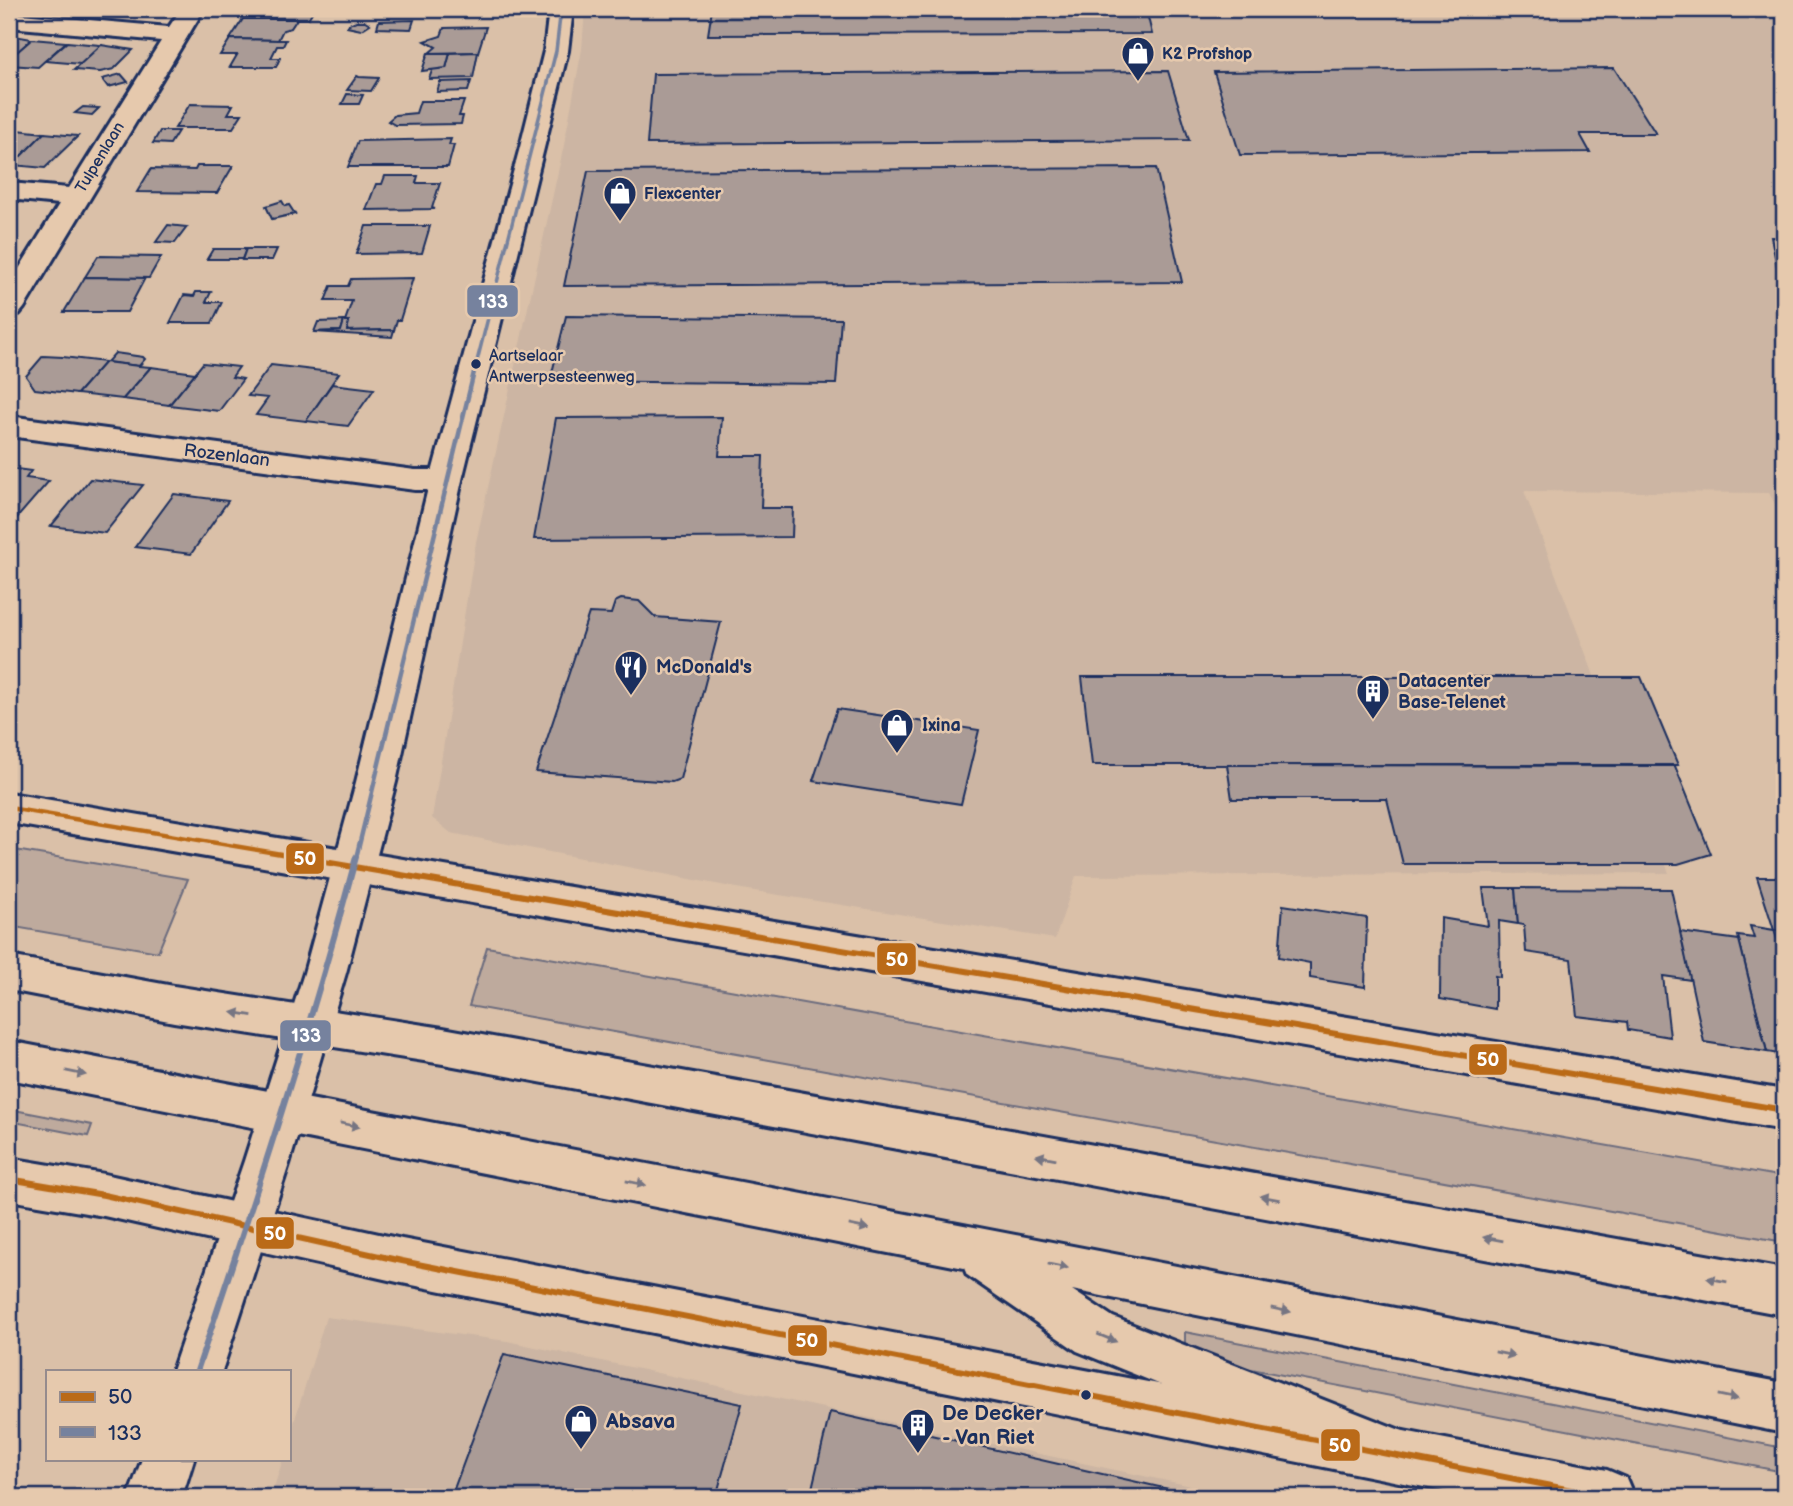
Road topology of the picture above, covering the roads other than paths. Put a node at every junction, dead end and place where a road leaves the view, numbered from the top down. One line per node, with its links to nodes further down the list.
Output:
1 (192, 9): 4 (main road, Tulpenlaan)
2 (561, 9): 9 (main road)
3 (9, 20): 4 (main road)
4 (174, 35): 6 (main road, Tulpenlaan)
5 (9, 191): 6 (main road)
6 (75, 197): 7 (main road, Tulpenlaan)
7 (9, 308)
8 (9, 426): 9 (main road, Rozenlaan)
9 (446, 480): 11 (main road)
10 (9, 808): 11 (main road)
11 (352, 864): 13 (main road); 15 (main road)
12 (9, 973): 13 (main road, one-way to 12)
13 (309, 1025): 16 (main road); 20 (main road, one-way to 13)
14 (9, 1060): 16 (main road, one-way to 16)
15 (1784, 1110)
16 (283, 1112): 18 (main road); 19 (main road, one-way to 19)
17 (9, 1179): 18 (main road)
18 (244, 1228): 21 (main road); 23 (main road)
19 (967, 1249): 22 (main road, one-way to 22); 23 (main road, one-way to 23)
20 (1784, 1292)
21 (197, 1370)
22 (1784, 1408)
23 (1404, 1457): 26 (main road)
24 (168, 1460): 25 (main road)
25 (155, 1497)
26 (1607, 1497)

